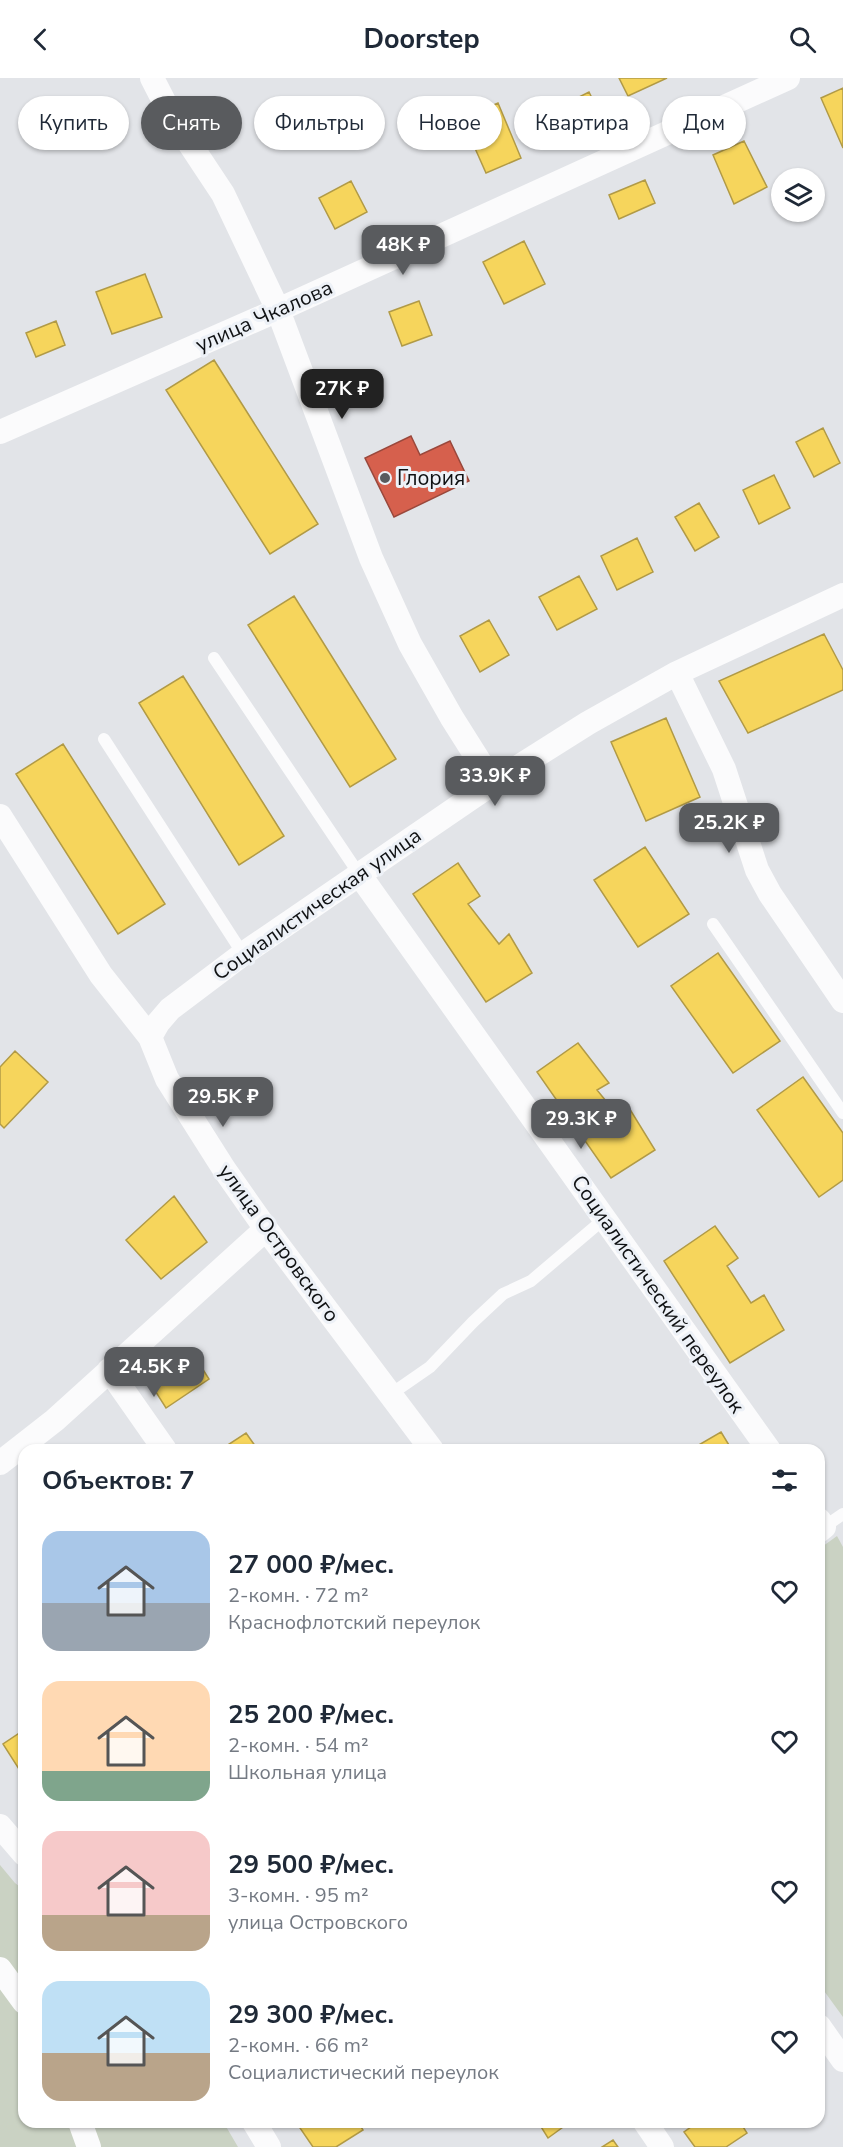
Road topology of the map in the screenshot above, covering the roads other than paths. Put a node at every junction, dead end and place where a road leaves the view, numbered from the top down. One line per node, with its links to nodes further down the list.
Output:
1 (152, 78): 3 (street)
2 (789, 78): 3 (street, улица Чкалова)
3 (278, 310): 4 (street, улица Чкалова); 9 (street)
4 (0, 432)
5 (843, 595): 7 (street, Социалистическая улица)
6 (214, 658): 11 (lane)
7 (677, 673): 9 (street, Социалистическая улица); 14 (street)
8 (104, 739): 13 (lane)
9 (493, 783): 11 (street, Социалистическая улица)
10 (0, 816): 15 (street, улица Островского)
11 (359, 874): 13 (street, Социалистическая улица); 17 (street, Социалистический переулок)
12 (713, 924): 16 (lane)
13 (243, 954): 15 (street, Социалистическая улица)
14 (843, 1001)
15 (150, 1037): 18 (street, улица Островского)
16 (843, 1113)
17 (604, 1219): 20 (lane); 24 (street, Социалистический переулок)
18 (266, 1230): 19 (street); 20 (street, улица Островского)
19 (109, 1370): 21 (street); 22 (street)
20 (391, 1394): 23 (street, улица Островского)
21 (24, 1444)
22 (161, 1444)
23 (428, 1444)
24 (766, 1444)
25 (18, 1449): 26 (street)
26 (0, 1463)
27 (0, 1826): 28 (street)
28 (18, 1847)
29 (0, 1969): 30 (street)
30 (18, 1994)
31 (825, 2034): 32 (street)
32 (843, 2060)
33 (82, 2128): 36 (street)
34 (258, 2128): 37 (street)
35 (649, 2128): 38 (street)
36 (89, 2147)
37 (269, 2147)
38 (662, 2147)

